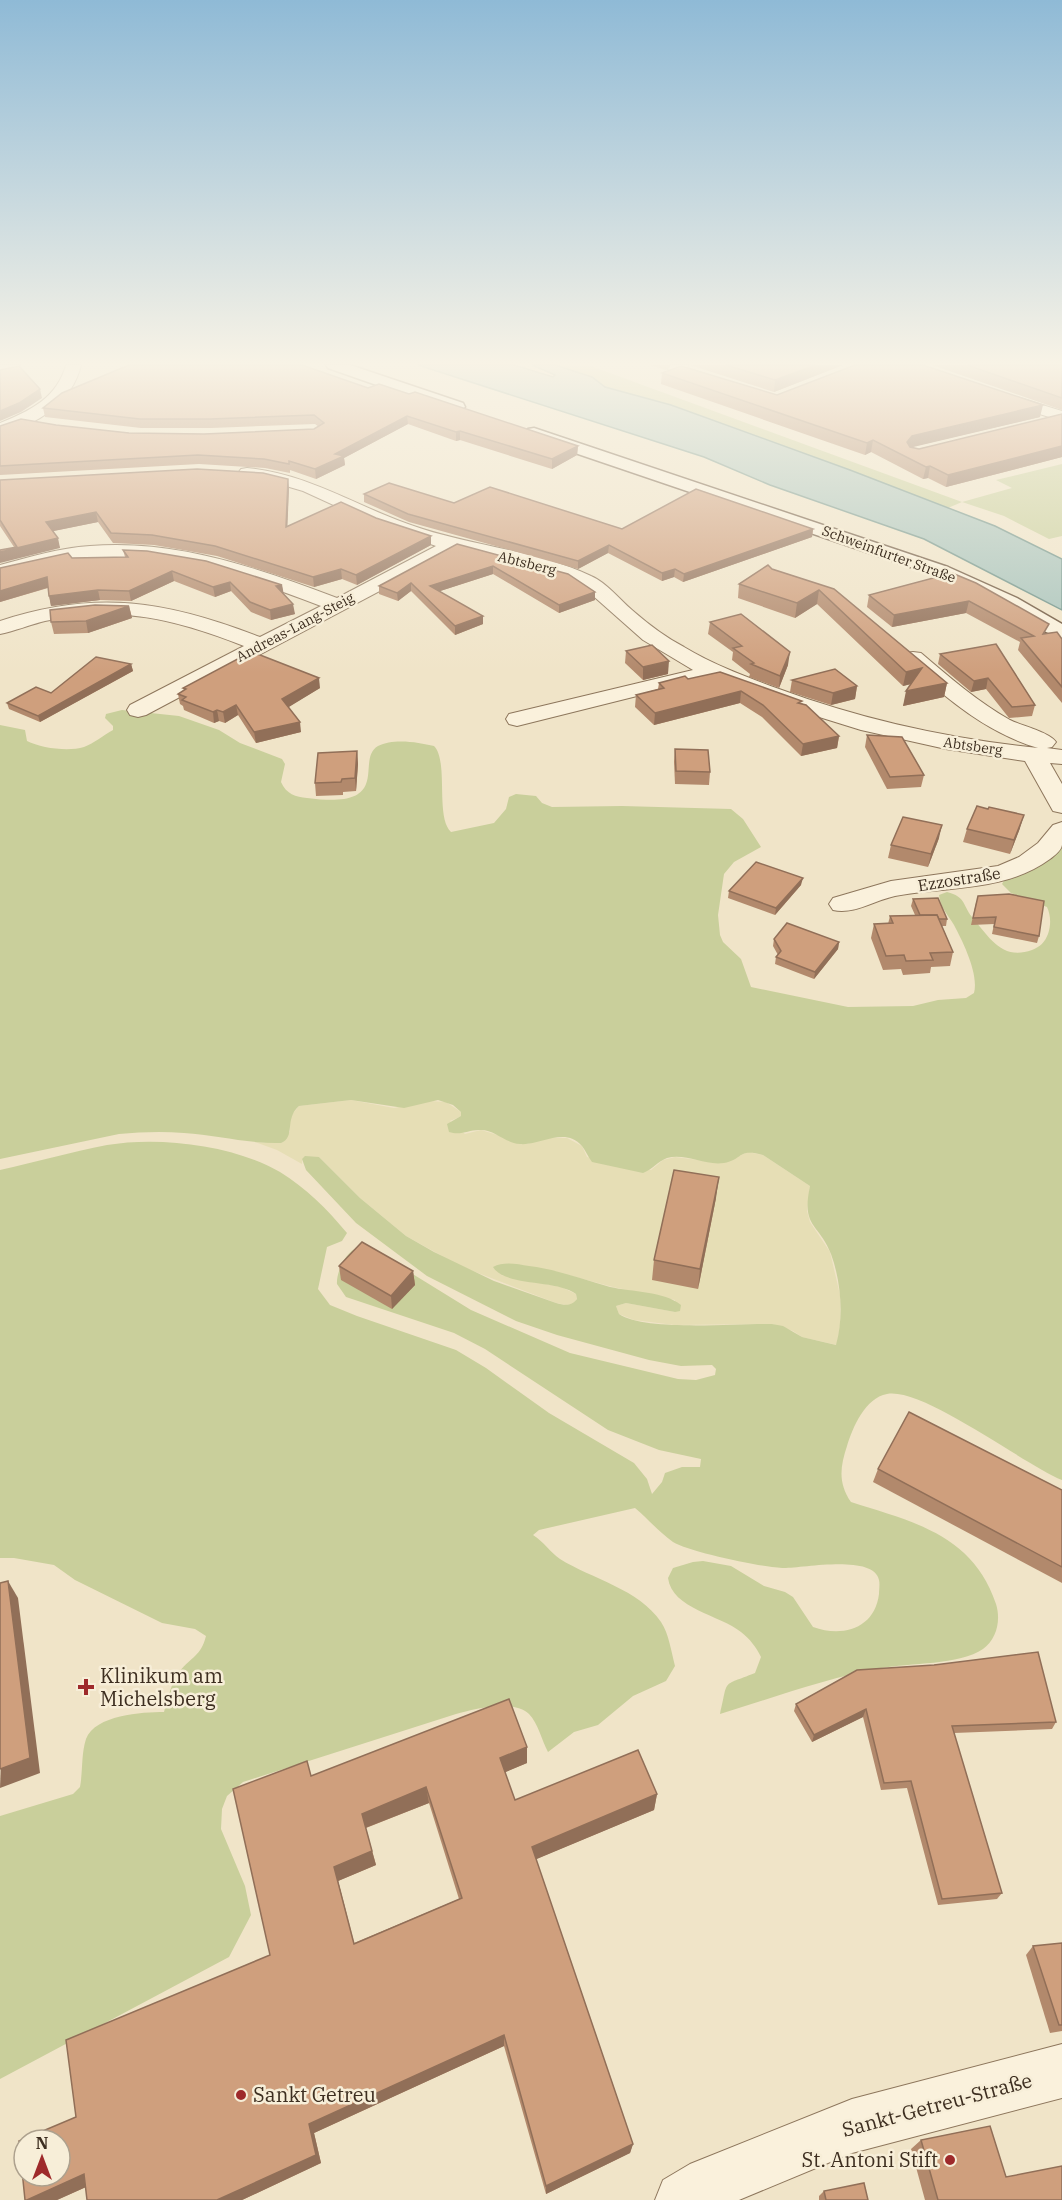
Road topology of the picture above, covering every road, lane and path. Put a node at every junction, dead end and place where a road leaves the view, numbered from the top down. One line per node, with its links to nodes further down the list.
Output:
1 (637, 468): 7 (street, Schweinfurter Straße)
2 (229, 472): 3 (street, Abtsberg)
3 (452, 545): 5 (street, Andreas-Lang-Steig); 10 (street, Abtsberg)
4 (0, 571): 5 (street)
5 (338, 604): 9 (street, Andreas-Lang-Steig)
6 (0, 628): 9 (street)
7 (1062, 633)
8 (897, 644): 13 (street)
9 (261, 645): 11 (street, Andreas-Lang-Steig)
10 (714, 672): 12 (street); 14 (street, Abtsberg)
11 (138, 710)
12 (517, 719)
13 (1062, 747)
14 (1034, 754): 15 (street, Abtsberg); 16 (street)
15 (1062, 757)
16 (1062, 806)
17 (1062, 830): 18 (street, Ezzostraße)
18 (843, 904)
19 (1062, 2071): 20 (street, Sankt-Getreu-Straße)
20 (683, 2200)

